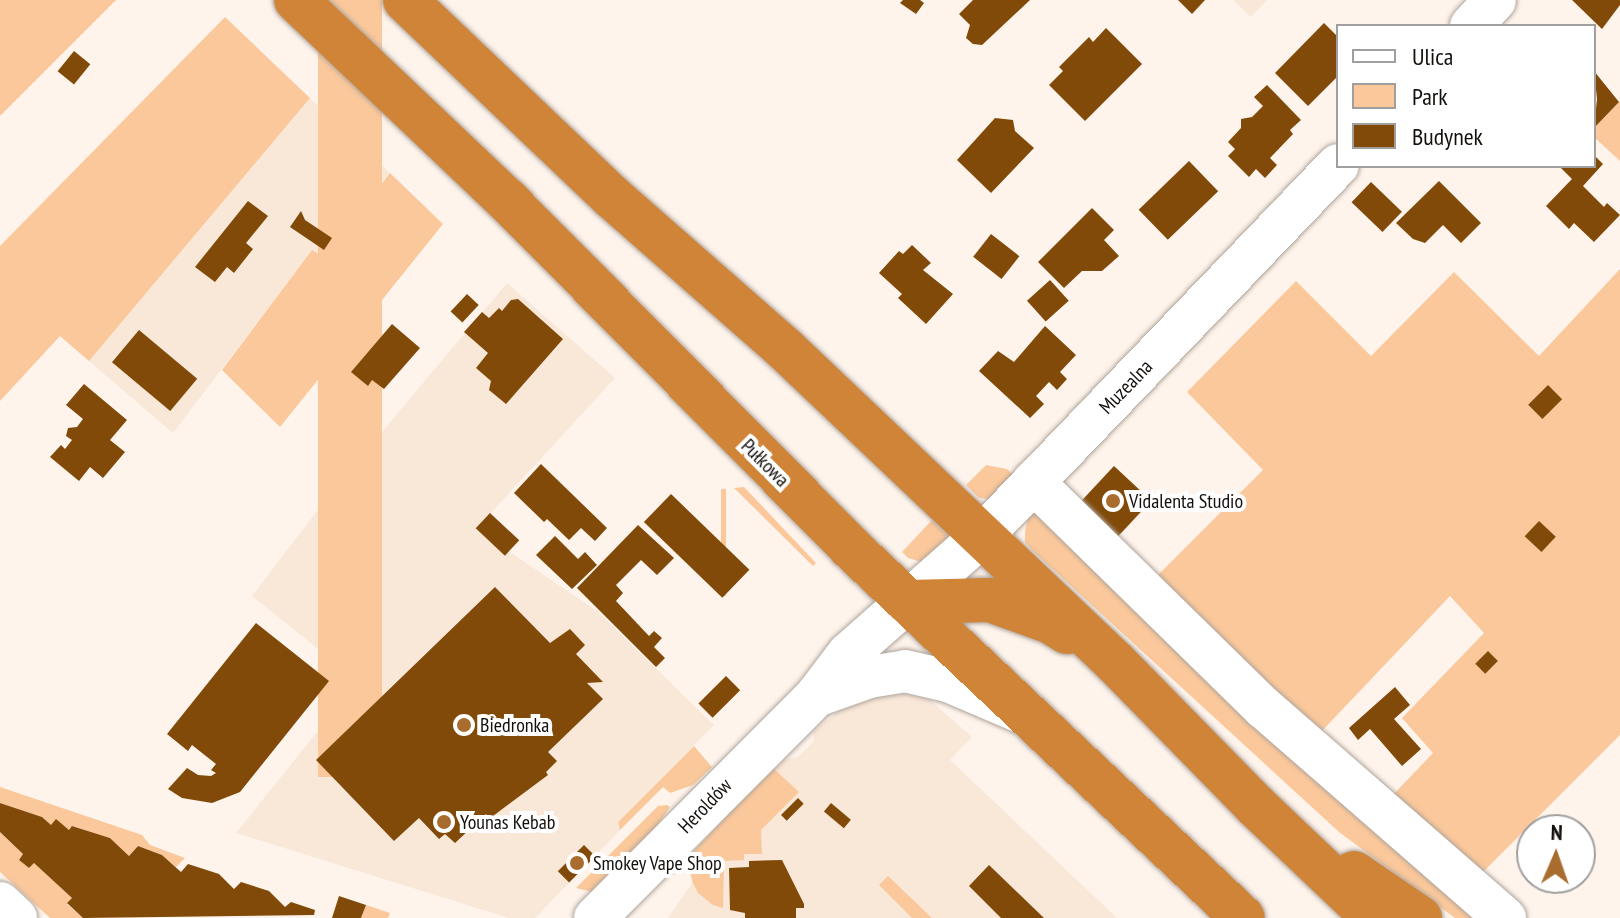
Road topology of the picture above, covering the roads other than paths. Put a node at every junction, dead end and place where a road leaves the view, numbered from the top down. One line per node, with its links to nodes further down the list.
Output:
1 (296, 0): 8 (highway, Pułkowa)
2 (405, 0): 7 (highway)
3 (1495, 0): 4 (street)
4 (1473, 24)
5 (1336, 167): 6 (street, Muzealna)
6 (1033, 482): 7 (street, Muzealna); 19 (street)
7 (982, 536): 8 (street, Muzealna); 9 (highway)
8 (908, 602): 9 (highway); 10 (street, Heroldów); 11 (highway, Pułkowa)
9 (1116, 663): 12 (highway)
10 (816, 696): 11 (street, Heroldów); 15 (street, Heroldów)
11 (1029, 715): 16 (highway, Pułkowa)
12 (1256, 806): 17 (highway); 18 (highway)
13 (0, 903): 14 (street)
14 (16, 918)
15 (595, 918)
16 (1243, 918)
17 (1374, 918)
18 (1420, 918)
19 (1505, 918)

